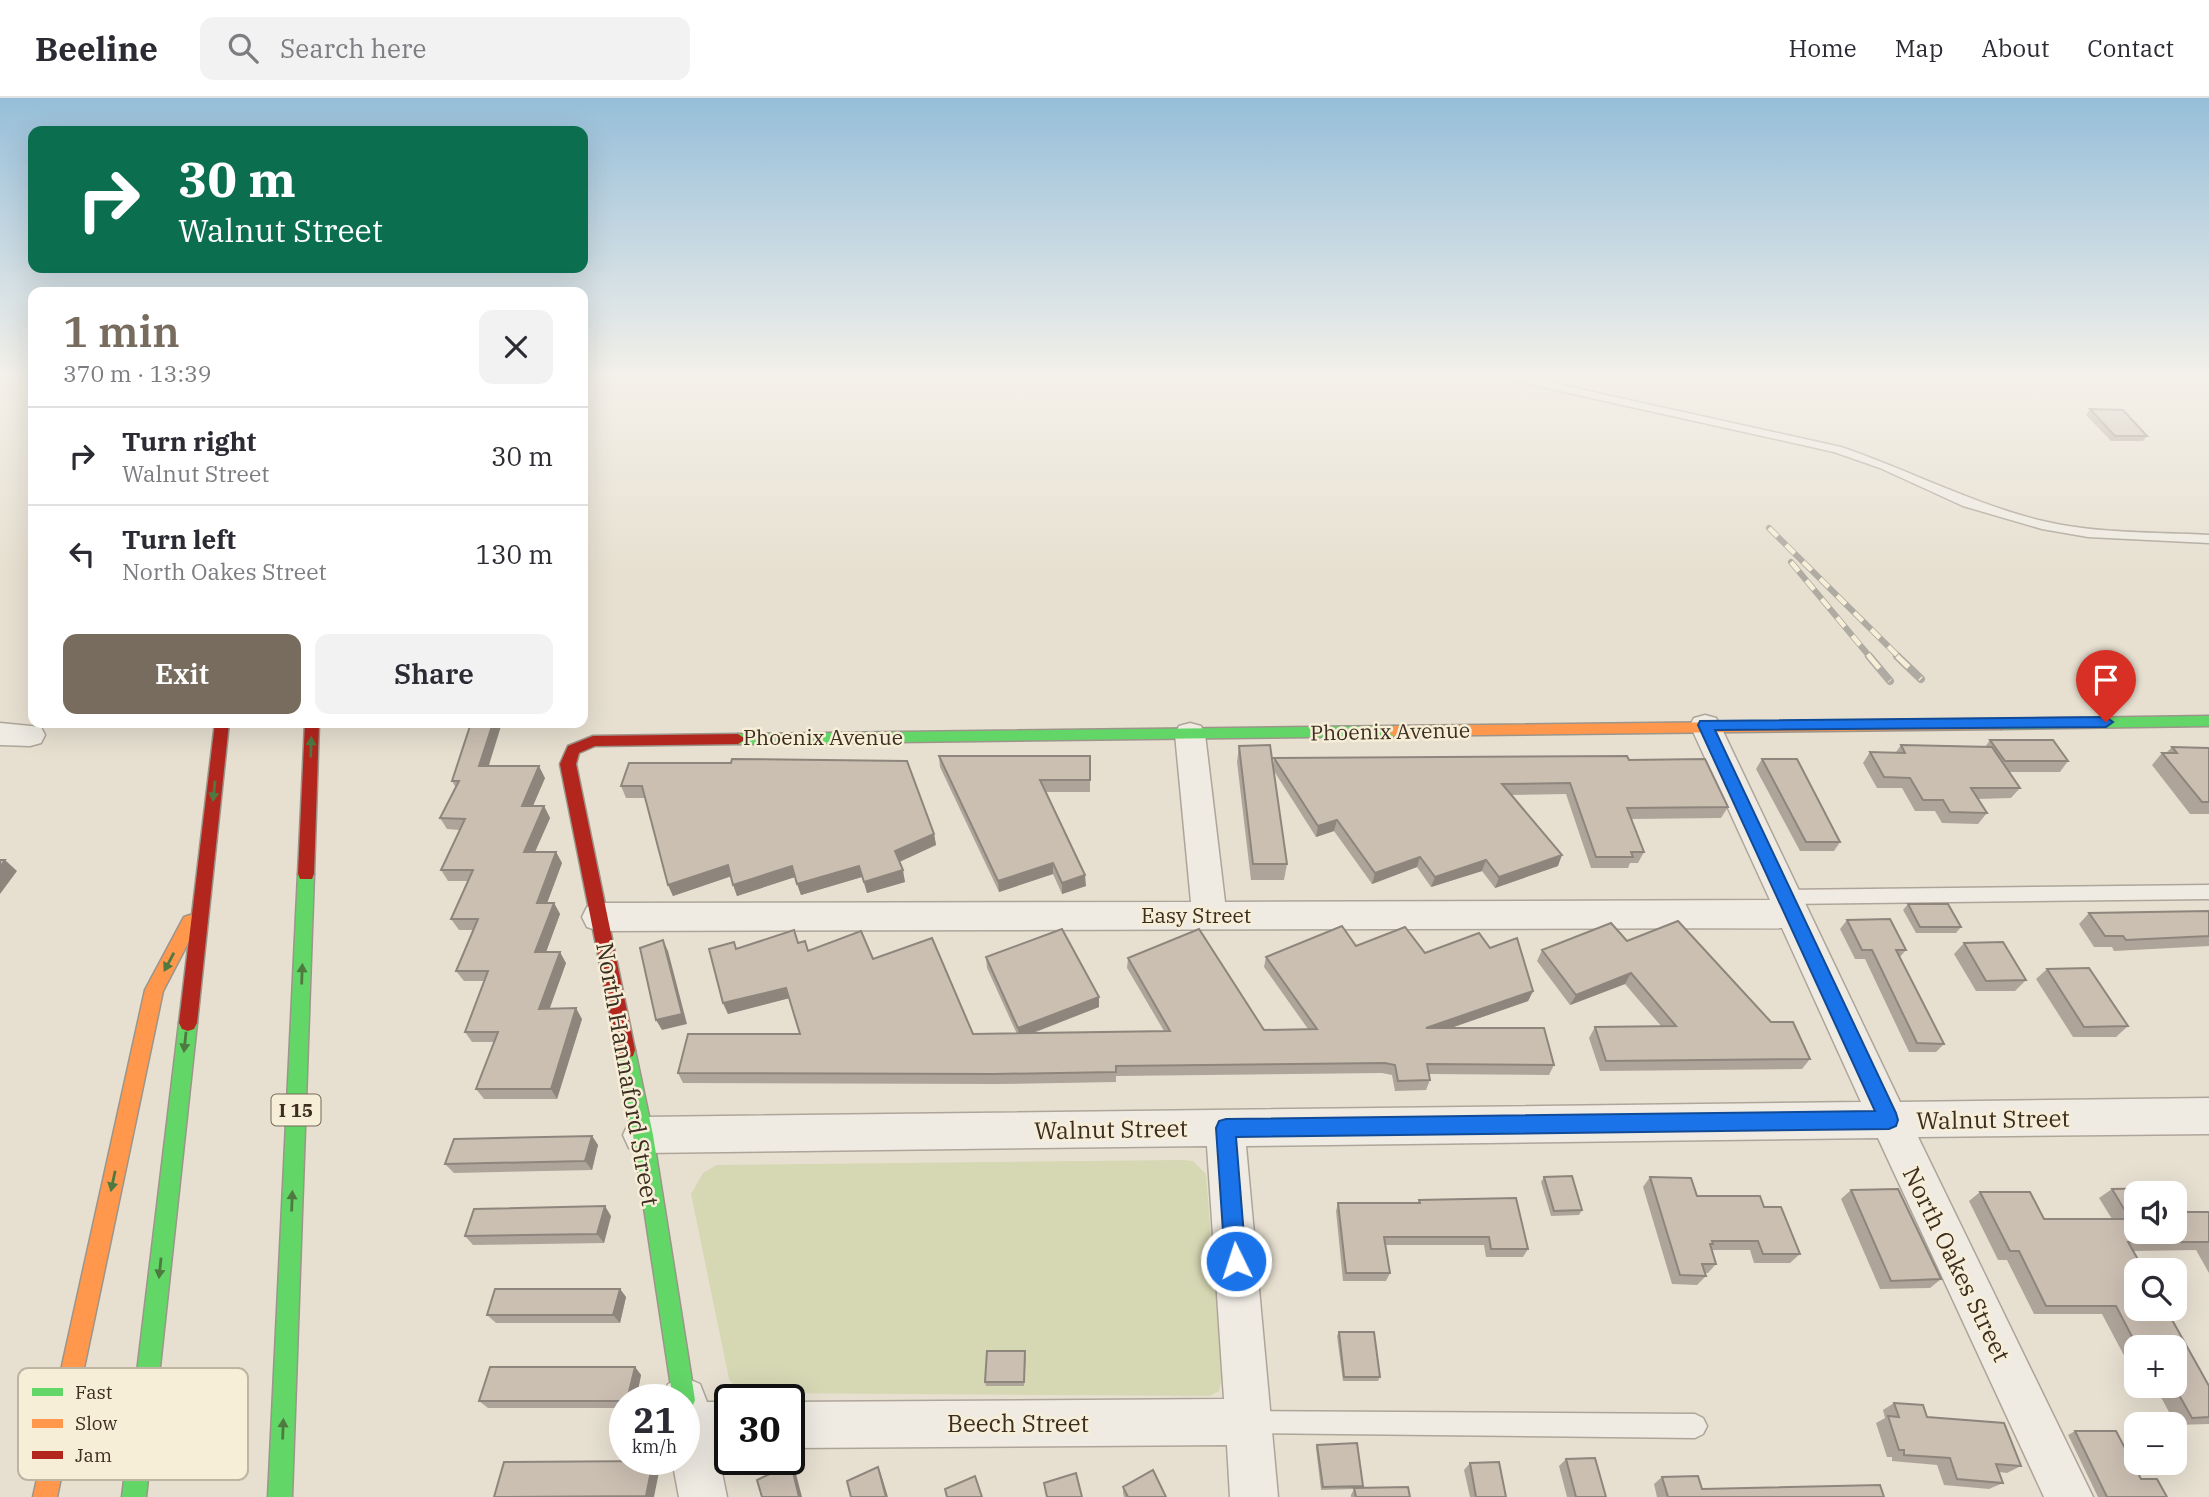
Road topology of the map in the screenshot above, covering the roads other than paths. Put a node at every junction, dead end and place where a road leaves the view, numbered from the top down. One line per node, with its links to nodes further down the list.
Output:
1 (1797, 440): 2 (lane)
2 (2209, 539)
3 (2209, 721): 4 (main road, Phoenix Avenue)
4 (1705, 725): 8 (main road, Phoenix Avenue); 13 (street, North Oakes Street)
5 (221, 728): 12 (main road, one-way to 12)
6 (312, 728): 27 (main road, I 15, one-way to 6)
7 (0, 734): 9 (street)
8 (1190, 734): 10 (main road, Phoenix Avenue); 14 (street)
9 (30, 735)
10 (573, 750): 15 (main road, North Hannaford Street)
11 (2209, 892): 13 (lane)
12 (201, 901): 20 (main road, one-way to 20); 21 (main road, one-way to 21)
13 (1788, 906): 14 (street, Easy Street); 17 (street, North Oakes Street)
14 (1209, 915): 15 (street, Easy Street)
15 (599, 917): 19 (main road, North Hannaford Street)
16 (2209, 1116): 17 (street, Walnut Street)
17 (1889, 1120): 18 (street, Walnut Street); 30 (street, North Oakes Street)
18 (1226, 1128): 19 (street, Walnut Street); 23 (street)
19 (643, 1135): 22 (main road, North Hannaford Street)
20 (74, 1368)
21 (149, 1368)
22 (691, 1384)
23 (1247, 1422): 24 (street, Beech Street); 25 (lane); 29 (street)
24 (805, 1425)
25 (1695, 1426)
26 (700, 1455): 28 (street, North Hannaford Street)
27 (280, 1497)
28 (703, 1497)
29 (1254, 1497)
30 (2069, 1497)

